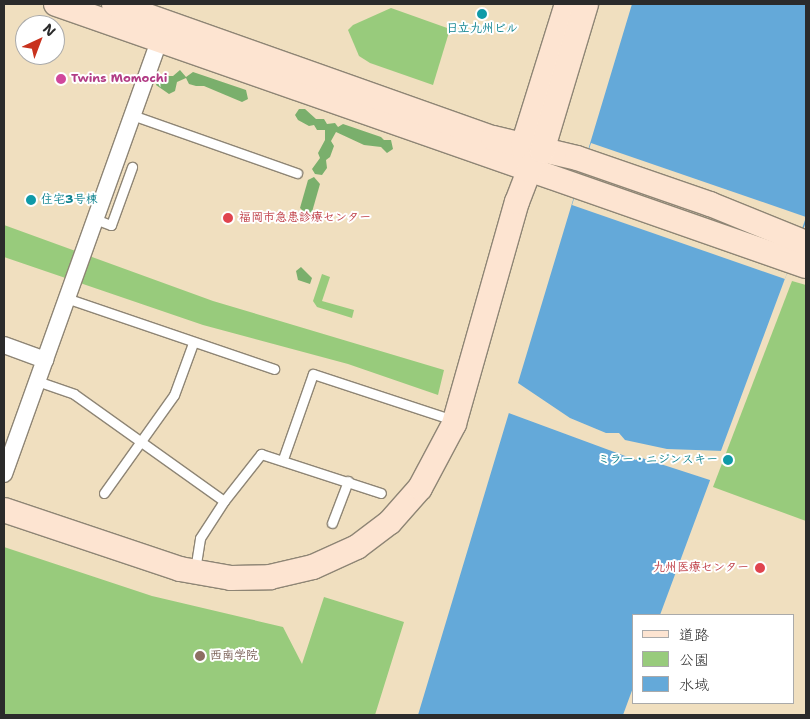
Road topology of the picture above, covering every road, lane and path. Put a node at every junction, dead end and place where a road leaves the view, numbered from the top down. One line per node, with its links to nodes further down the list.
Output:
1 (56, 4): 5 (street)
2 (114, 4): 5 (street)
3 (567, 4): 7 (street)
4 (586, 4): 7 (street)
5 (165, 22): 6 (street); 7 (street); 9 (street)
6 (132, 115): 10 (lane); 11 (street)
7 (533, 148): 9 (street); 12 (street)
8 (132, 167): 11 (lane)
9 (529, 170): 13 (street); 20 (street)
10 (297, 174)
11 (95, 219): 14 (street)
12 (806, 243)
13 (806, 266)
14 (66, 298): 15 (lane); 17 (street)
15 (193, 343): 18 (lane); 21 (lane)
16 (4, 345): 17 (street)
17 (45, 360): 19 (street)
18 (274, 369)
19 (37, 381): 21 (lane); 23 (street)
20 (455, 421): 22 (lane); 30 (street)
21 (141, 439): 25 (lane); 27 (lane)
22 (283, 459): 24 (lane); 27 (lane)
23 (4, 474)
24 (348, 481): 26 (lane); 29 (lane)
25 (104, 493)
26 (381, 493)
27 (224, 500): 30 (lane)
28 (4, 510): 30 (street)
29 (332, 523)
30 (194, 572)

